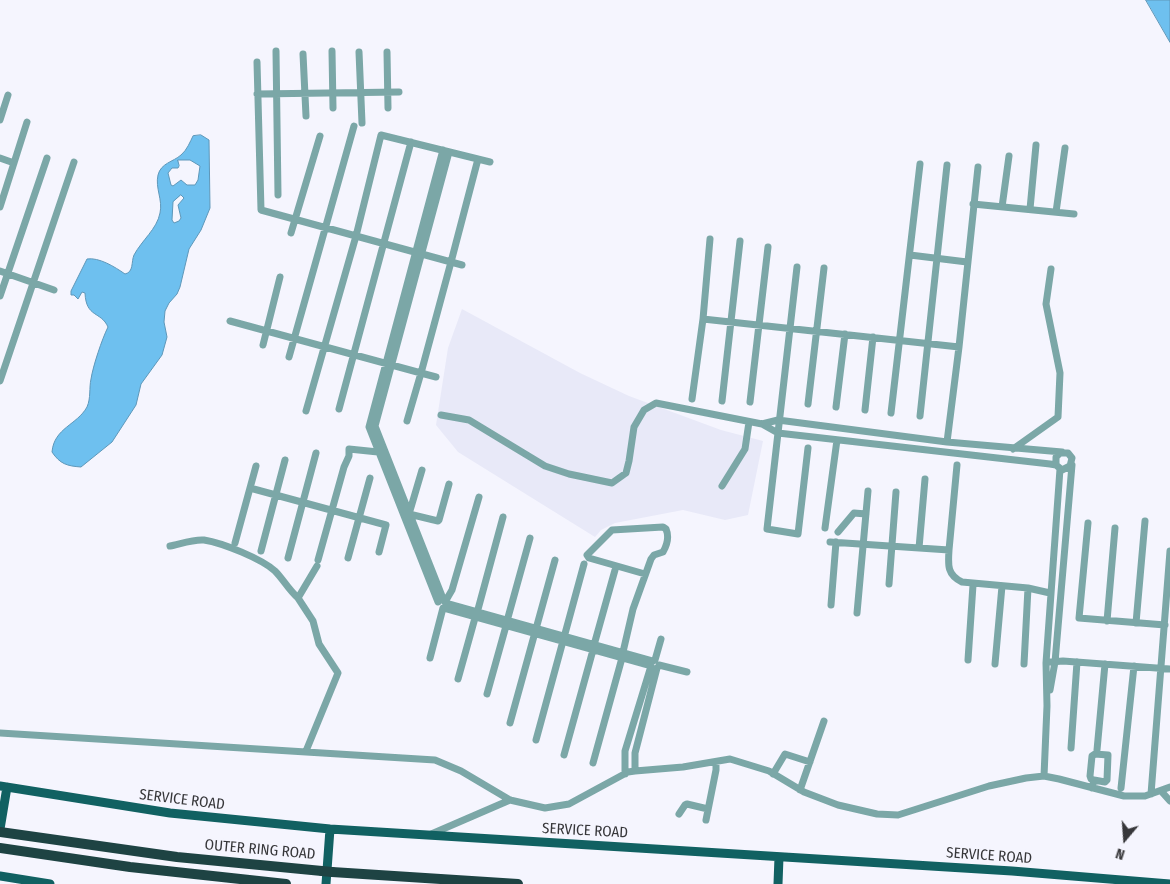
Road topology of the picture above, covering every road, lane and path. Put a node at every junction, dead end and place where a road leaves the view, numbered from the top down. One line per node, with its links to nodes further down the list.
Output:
1 (276, 51): 13 (street)
2 (332, 51): 10 (street)
3 (359, 52): 11 (street)
4 (387, 52): 7 (street)
5 (303, 54): 9 (street)
6 (257, 62): 12 (street)
7 (388, 92): 8 (street); 11 (street); 16 (street)
8 (399, 92)
9 (305, 93): 10 (street); 13 (street); 17 (street)
10 (332, 93): 11 (street); 15 (street)
11 (361, 93): 20 (street)
12 (257, 94): 13 (street); 44 (street)
13 (277, 94): 37 (street)
14 (8, 95): 18 (street)
15 (333, 108)
16 (388, 108)
17 (306, 116)
18 (0, 120)
19 (27, 122): 33 (street)
20 (362, 123)
21 (354, 126): 45 (street)
22 (320, 136): 44 (street)
23 (411, 142): 26 (street); 47 (street); 50 (street)
24 (1036, 146): 41 (street)
25 (1065, 148): 42 (street)
26 (446, 151): 30 (street); 52 (street)
27 (1009, 156): 40 (street)
28 (0, 158): 33 (street)
29 (47, 158): 61 (street)
30 (478, 159): 32 (street); 55 (street)
31 (74, 162): 63 (street)
32 (490, 162)
33 (14, 163): 39 (street)
34 (920, 164): 53 (street)
35 (947, 165): 54 (street)
36 (978, 167): 38 (street)
37 (278, 195)
38 (973, 204): 40 (street); 56 (street)
39 (0, 207)
40 (1002, 207): 41 (street)
41 (1030, 209): 42 (street)
42 (1056, 212): 43 (street)
43 (1074, 214)
44 (295, 221): 45 (street); 46 (street)
45 (324, 228): 47 (street); 74 (street)
46 (292, 233)
47 (356, 236): 50 (street); 79 (street)
48 (710, 239): 67 (street)
49 (740, 241): 68 (street)
50 (384, 244): 52 (street); 81 (street)
51 (768, 246): 69 (street)
52 (418, 253): 55 (street); 83 (street)
53 (910, 255): 54 (street); 76 (street)
54 (938, 258): 56 (street); 77 (street)
55 (451, 262): 57 (street); 84 (street)
56 (967, 262): 80 (street)
57 (462, 265)
58 (797, 267): 70 (street)
59 (824, 268): 72 (street)
60 (1051, 269): 108 (street)
61 (4, 272): 63 (street); 65 (street)
62 (280, 276): 71 (street)
63 (34, 283): 64 (street); 86 (street)
64 (54, 290)
65 (0, 296)
66 (230, 320): 71 (street)
67 (703, 320): 68 (street); 87 (street)
68 (731, 322): 69 (street); 88 (street)
69 (759, 325): 70 (street); 89 (street)
70 (789, 328): 72 (street); 98 (street)
71 (266, 330): 74 (street); 78 (street)
72 (817, 331): 73 (street); 90 (street)
73 (846, 334): 75 (street); 91 (street)
74 (294, 337): 79 (street); 82 (street)
75 (873, 337): 76 (street); 93 (street)
76 (899, 340): 77 (street); 95 (street)
77 (929, 344): 80 (street); 97 (street)
78 (263, 345)
79 (324, 346): 81 (street); 94 (street)
80 (959, 347): 105 (street)
81 (353, 355): 83 (street); 92 (street)
82 (290, 356)
83 (388, 364): 84 (street); 109 (street); 129 (street)
84 (421, 373): 85 (street); 99 (street)
85 (436, 377)
86 (0, 381)
87 (692, 400)
88 (722, 401)
89 (750, 402)
90 (808, 404)
91 (836, 407)
92 (339, 409)
93 (865, 410)
94 (306, 411)
95 (892, 413)
96 (441, 416): 100 (street)
97 (920, 416)
98 (778, 420): 101 (street); 102 (street); 103 (street)
99 (407, 421)
100 (749, 422): 101 (street); 121 (street)
101 (762, 424): 103 (street)
102 (859, 430): 105 (street); 106 (street)
103 (778, 433): 104 (street); 107 (street)
104 (837, 440): 106 (street); 135 (street)
105 (947, 442): 108 (street)
106 (858, 443): 116 (street)
107 (808, 448)
108 (1013, 449): 110 (street)
109 (378, 452): 128 (street); 163 (street)
110 (1062, 452): 113 (street); 116 (street)
111 (316, 453): 127 (street)
112 (285, 460): 125 (street)
113 (1072, 464): 116 (street); 138 (street)
114 (957, 465): 146 (street)
115 (256, 466): 122 (street)
116 (1058, 467): 137 (street)
117 (422, 470): 129 (street)
118 (370, 478): 132 (street)
119 (925, 479): 145 (street)
120 (450, 484): 129 (street)
121 (722, 486)
122 (250, 488): 125 (street); 141 (street)
123 (868, 492): 130 (street)
124 (896, 492): 144 (street)
125 (275, 495): 127 (street); 147 (street)
126 (479, 497): 163 (street)
127 (303, 503): 128 (street); 150 (street)
128 (332, 511): 132 (street); 162 (street)
129 (409, 514): 163 (street)
130 (866, 514): 139 (street); 142 (street)
131 (503, 516): 166 (street)
132 (359, 518): 149 (street); 151 (street)
133 (1144, 521): 168 (street)
134 (1088, 523): 167 (street)
135 (825, 528)
136 (1115, 528): 167 (street)
137 (1055, 530): 138 (street); 160 (street)
138 (1066, 531): 161 (street)
139 (838, 532)
140 (530, 538): 169 (street)
141 (235, 543)
142 (862, 544): 144 (street); 164 (street); 165 (street)
143 (170, 546): 162 (street)
144 (891, 546): 145 (street); 156 (street)
145 (919, 548): 146 (street)
146 (949, 550): 157 (street)
147 (262, 551)
148 (1170, 551): 170 (street)
149 (378, 552)
150 (288, 558)
151 (348, 558)
152 (555, 560): 171 (street)
153 (584, 564): 172 (street)
154 (615, 570): 174 (street)
155 (645, 574): 155 (street); 175 (street)
156 (889, 584)
157 (973, 585): 158 (street); 177 (street)
158 (1002, 586): 159 (street); 182 (street)
159 (1028, 588): 160 (street); 183 (street)
160 (1051, 590): 161 (street); 178 (street)
161 (1061, 592): 179 (street)
162 (298, 598): 198 (street)
163 (443, 603): 166 (street); 176 (street)
164 (830, 605)
165 (856, 613)
166 (476, 615): 169 (street); 189 (street)
167 (1107, 621): 168 (street)
168 (1136, 623): 170 (street)
169 (506, 624): 171 (street); 190 (street)
170 (1165, 625): 186 (street)
171 (535, 631): 172 (street); 193 (street)
172 (564, 639): 174 (street); 195 (street)
173 (661, 639): 181 (street)
174 (594, 647): 175 (street); 199 (street)
175 (623, 655): 181 (street); 202 (street)
176 (430, 658)
177 (968, 660)
178 (1046, 662): 179 (street); 191 (street)
179 (1055, 662): 180 (street); 191 (street)
180 (1077, 662): 184 (street); 196 (street)
181 (655, 664): 188 (street); 203 (street); 204 (street)
182 (995, 664)
183 (1024, 664)
184 (1105, 664): 185 (street); 197 (street)
185 (1134, 666): 186 (street); 211 (street)
186 (1162, 668): 187 (street); 214 (street)
187 (1170, 669)
188 (687, 672)
189 (458, 679)
190 (487, 694)
191 (1047, 706): 206 (street)
192 (824, 722): 201 (street)
193 (510, 723)
194 (0, 733): 198 (street)
195 (536, 740)
196 (1071, 748)
197 (1097, 750)
198 (306, 751): 215 (street)
199 (564, 755)
200 (716, 762): 203 (street); 205 (street); 217 (street)
201 (810, 762): 205 (street); 212 (street)
202 (594, 763)
203 (635, 770): 204 (street)
204 (625, 774): 215 (street)
205 (773, 774): 212 (street)
206 (1044, 776): 210 (street); 212 (street)
207 (1094, 780): 210 (street)
208 (3, 786): 220 (main road, SERVICE ROAD); 221 (main road)
209 (1170, 787): 213 (street)
210 (1092, 788): 214 (street)
211 (1122, 788)
212 (800, 790)
213 (1161, 790): 214 (street); 216 (street)
214 (1151, 794)
215 (510, 800): 222 (street)
216 (1170, 801)
217 (708, 809): 218 (street); 219 (street)
218 (679, 814)
219 (706, 820)
220 (330, 829): 222 (main road, SERVICE ROAD); 228 (main road)
221 (3, 832): 229 (highway, OUTER RING ROAD)
222 (426, 836): 224 (main road, SERVICE ROAD)
223 (2, 848): 227 (highway, OUTER RING ROAD)
224 (779, 857): 230 (main road); 231 (main road, SERVICE ROAD)
225 (0, 876): 226 (main road)
226 (50, 884)
227 (286, 884)
228 (326, 884)
229 (518, 884)
230 (778, 884)
231 (1170, 884)

